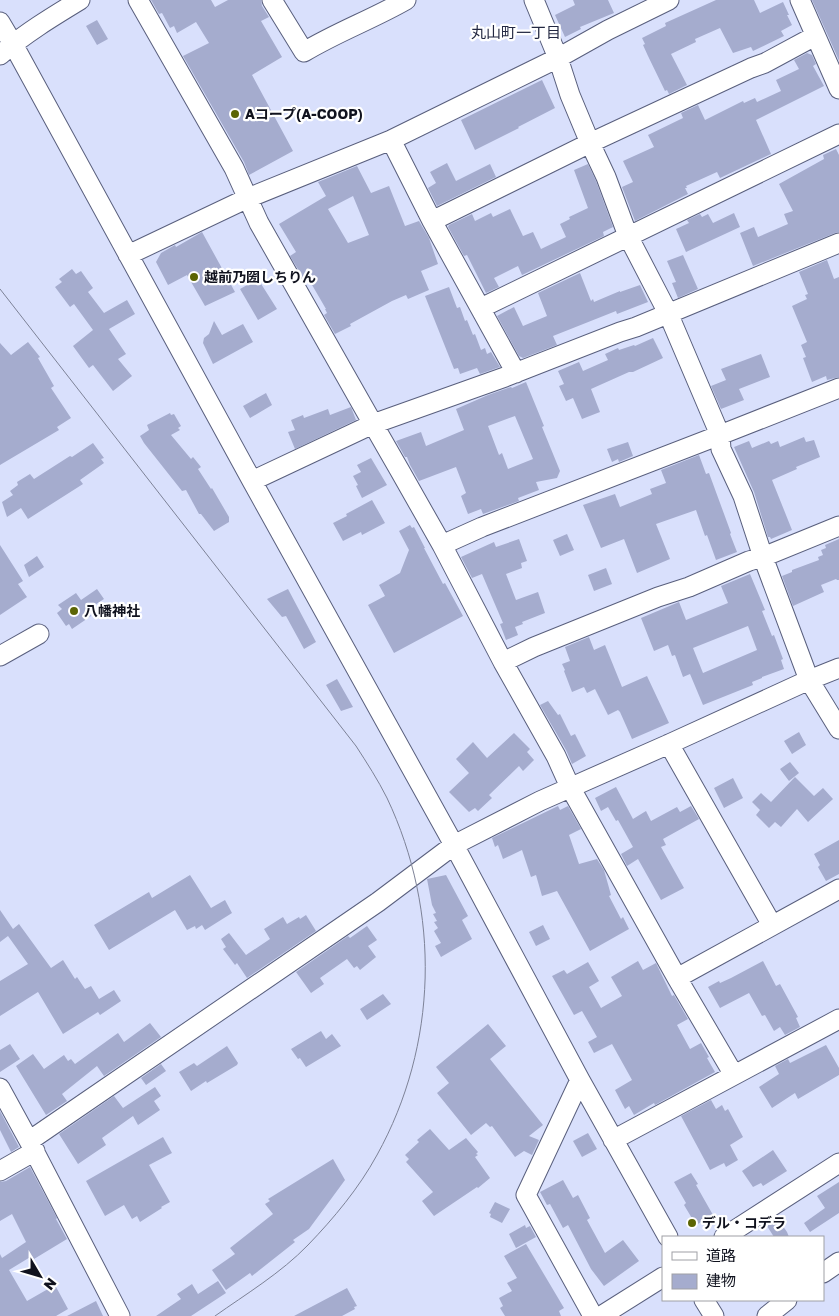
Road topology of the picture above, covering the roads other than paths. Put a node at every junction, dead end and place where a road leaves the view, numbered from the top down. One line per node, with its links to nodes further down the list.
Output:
1 (80, 0): 10 (street)
2 (138, 0): 16 (street)
3 (272, 0): 4 (street)
4 (406, 0)
5 (534, 0): 11 (street)
6 (669, 0): 11 (street)
7 (800, 0): 9 (street)
8 (0, 22): 10 (street)
9 (816, 36): 12 (street); 15 (street)
10 (7, 49): 20 (street)
11 (558, 58): 14 (street); 15 (street)
12 (839, 89)
13 (839, 134): 18 (street)
14 (391, 140): 16 (street); 17 (street)
15 (590, 143): 17 (street); 18 (street)
16 (248, 198): 20 (street); 25 (street)
17 (432, 220): 21 (street)
18 (628, 236): 21 (street); 22 (street)
19 (839, 242): 22 (street)
20 (128, 255): 27 (street)
21 (480, 308): 23 (street)
22 (668, 313): 23 (street); 26 (street)
23 (516, 373): 25 (street)
24 (839, 388): 26 (street)
25 (372, 424): 27 (street); 29 (street)
26 (720, 435): 29 (street); 30 (street)
27 (252, 481): 39 (street)
28 (839, 526): 30 (street)
29 (442, 545): 33 (street)
30 (763, 557): 33 (street); 35 (street)
31 (39, 634): 32 (street)
32 (0, 656)
33 (503, 662): 38 (street)
34 (839, 668): 35 (street)
35 (809, 680): 36 (street); 37 (street)
36 (839, 729)
37 (669, 744): 38 (street); 41 (street)
38 (570, 788): 39 (street); 42 (street)
39 (454, 846): 45 (street); 48 (street)
40 (839, 889): 41 (street)
41 (772, 925): 42 (street)
42 (677, 978): 44 (street)
43 (839, 1018): 44 (street)
44 (734, 1075): 47 (street)
45 (580, 1080): 47 (street); 59 (street)
46 (0, 1088): 48 (street)
47 (613, 1140): 51 (street)
48 (32, 1146): 50 (street); 58 (street)
49 (839, 1163): 52 (street)
50 (0, 1171)
51 (667, 1236)
52 (726, 1236)
53 (839, 1262): 54 (street)
54 (824, 1272)
55 (662, 1278): 60 (street)
56 (705, 1301): 61 (street)
57 (786, 1301): 62 (street)
58 (120, 1316)
59 (593, 1316)
60 (601, 1316)
61 (714, 1316)
62 (767, 1316)

